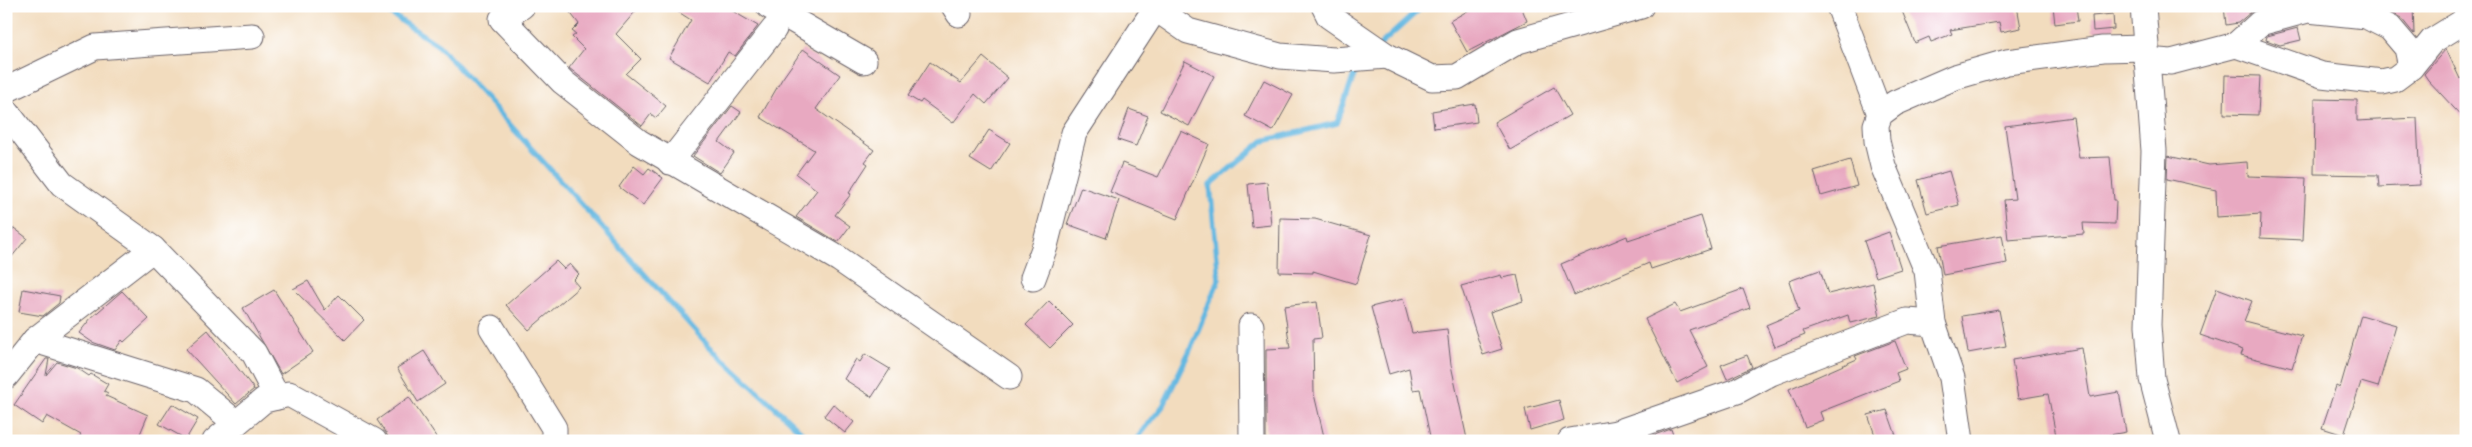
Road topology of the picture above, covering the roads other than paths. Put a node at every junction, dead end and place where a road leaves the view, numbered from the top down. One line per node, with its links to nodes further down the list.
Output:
1 (522, 6): 18 (street)
2 (1324, 6): 12 (street)
3 (1641, 6): 12 (street)
4 (1839, 6): 17 (street)
5 (2143, 6): 11 (street)
6 (1154, 7): 12 (street); 20 (street)
7 (771, 18): 13 (street); 18 (street)
8 (2466, 20): 14 (street)
9 (252, 36): 15 (street)
10 (2236, 45): 11 (street); 14 (street); 14 (street)
11 (2145, 54): 17 (street); 35 (street)
12 (1387, 56)
13 (864, 61)
14 (2411, 67)
15 (6, 90)
16 (6, 111): 19 (street)
17 (1880, 114): 21 (street)
18 (670, 162): 26 (street)
19 (153, 250): 24 (street); 27 (street)
20 (1032, 278)
21 (1933, 323): 33 (street); 34 (street)
22 (1251, 326): 32 (street)
23 (492, 328): 31 (street)
24 (35, 340): 25 (street); 28 (street)
25 (6, 376)
26 (1009, 377)
27 (278, 397): 28 (street); 30 (street)
28 (236, 423): 29 (street)
29 (215, 441)
30 (374, 441)
31 (554, 441)
32 (1252, 441)
33 (1570, 441)
34 (1961, 441)
35 (2168, 441)

